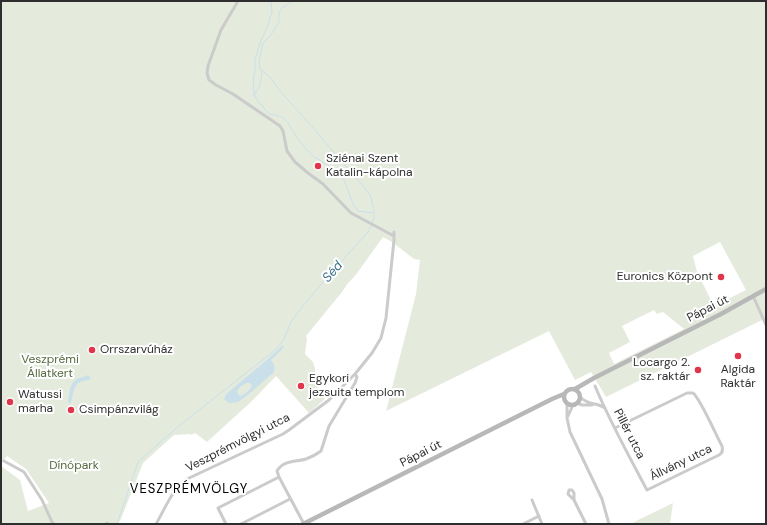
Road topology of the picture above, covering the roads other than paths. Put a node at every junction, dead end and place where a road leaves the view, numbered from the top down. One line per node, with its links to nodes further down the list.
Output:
1 (238, 1): 5 (street, Veszprémvölgyi utca)
2 (766, 289): 3 (main road, Pápai út)
3 (753, 296): 4 (street); 6 (main road, Pápai út)
4 (766, 325)
5 (355, 374): 19 (street); 26 (street, Veszprémvölgyi utca)
6 (594, 378): 8 (main road, Pápai út); 10 (main road, Pápai út)
7 (596, 386): 15 (street, Pillér utca)
8 (575, 389): 9 (main road); 10 (main road)
9 (564, 394): 11 (main road, Pápai út); 12 (main road)
10 (580, 396): 13 (main road); 14 (street)
11 (548, 401): 12 (main road, Pápai út); 29 (main road, Pápai út)
12 (566, 402): 13 (main road); 16 (street)
13 (575, 404): 14 (street); 16 (street)
14 (594, 404): 15 (street)
15 (606, 410): 17 (street, Pillér utca)
16 (567, 418): 33 (street)
17 (615, 428): 20 (street, Pillér utca); 20 (street, Állvány utca)
18 (4, 461): 25 (street)
19 (279, 477): 21 (street, Pápai út); 27 (street)
20 (647, 490)
21 (290, 499): 28 (street); 29 (street, Pápai út)
22 (532, 500): 24 (street)
23 (574, 500): 32 (street)
24 (540, 516): 30 (street); 31 (street)
25 (54, 524)
26 (156, 524)
27 (226, 524)
28 (241, 524)
29 (303, 524)
30 (523, 524)
31 (542, 524)
32 (586, 524)
33 (610, 524)

